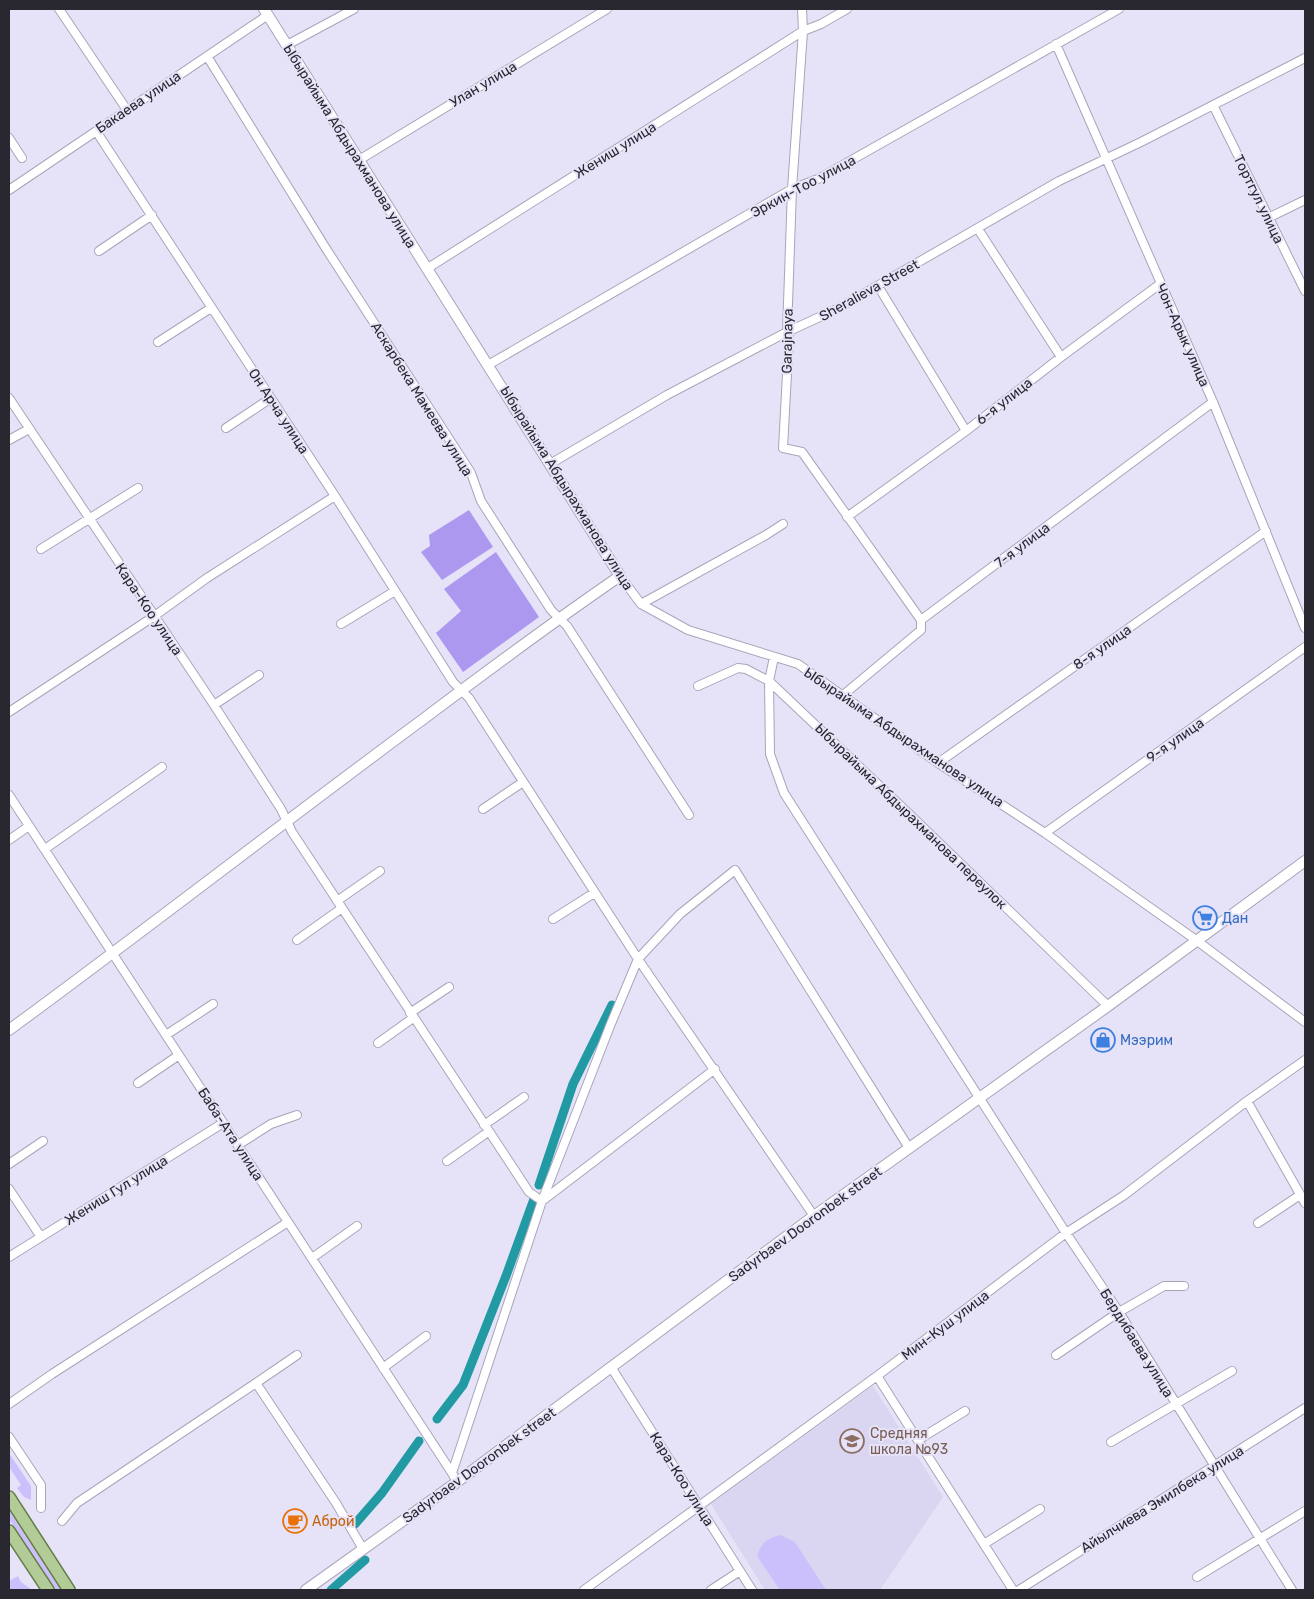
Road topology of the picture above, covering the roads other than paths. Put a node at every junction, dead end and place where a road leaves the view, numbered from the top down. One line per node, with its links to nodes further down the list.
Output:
1 (59, 9): 14 (street)
2 (354, 9): 10 (street)
3 (607, 9): 19 (street, Улан улица)
4 (802, 9): 8 (street, Garajnaya)
5 (847, 9): 8 (street, Жениш улица)
6 (1119, 9): 9 (street, Эркин-Тоо улица)
7 (266, 12): 10 (street, Ыбырайыма Абдырахманова улица); 11 (street, Бакаева улица)
8 (803, 31): 20 (street, Garajnaya); 27 (street, Жениш улица)
9 (1056, 44): 18 (street, Чон-Арык улица); 20 (street, Эркин-Тоо улица)
10 (287, 45): 19 (street, Ыбырайыма Абдырахманова улица)
11 (207, 56): 14 (street, Бакаева улица); 55 (street, Аскарбека Мамеева улица)
12 (1305, 58): 13 (street, Sheralieva Street)
13 (1213, 105): 18 (street, Sheralieva Street); 24 (street, Тортгул улица)
14 (127, 110): 15 (street, Бакаева улица)
15 (96, 131): 21 (street, Бакаева улица); 23 (street, Он Арча улица)
16 (9, 138): 17 (street)
17 (22, 158)
18 (1107, 158): 25 (street, Sheralieva Street); 28 (street, Чон-Арык улица)
19 (359, 160): 27 (street, Ыбырайыма Абдырахманова улица)
20 (792, 189): 32 (street, Garajnaya); 35 (street, Эркин-Тоо улица)
21 (9, 190)
22 (1305, 200): 24 (street)
23 (152, 215): 26 (street); 31 (street, Он Арча улица)
24 (1268, 218): 30 (street, Тортгул улица)
25 (978, 229): 29 (street, Sheralieva Street); 34 (street)
26 (99, 251)
27 (428, 268): 35 (street, Ыбырайыма Абдырахманова улица)
28 (1160, 284): 34 (street, 6-я улица); 38 (street, Чон-Арык улица)
29 (878, 286): 32 (street, Sheralieva Street); 41 (street)
30 (1305, 291)
31 (211, 308): 33 (street); 37 (street, Он Арча улица)
32 (786, 332): 43 (street, Sheralieva Street); 46 (street, Garajnaya)
33 (158, 342)
34 (1061, 357): 41 (street, 6-я улица)
35 (488, 365): 43 (street, Ыбырайыма Абдырахманова улица)
36 (9, 398): 40 (street, Кара-Коо улица)
37 (271, 398): 39 (street); 45 (street, Он Арча улица)
38 (1213, 402): 49 (street, Чон-Арык улица); 56 (street, 7-я улица)
39 (226, 428)
40 (29, 429): 42 (street); 47 (street, Кара-Коо улица)
41 (966, 431): 46 (street, 6-я улица)
42 (9, 440)
43 (550, 464): 51 (street, Ыбырайыма Абдырахманова улица)
44 (138, 488): 47 (street)
45 (335, 496): 52 (street, Он Арча улица); 54 (street)
46 (846, 517): 56 (street, Garajnaya)
47 (89, 520): 50 (street); 54 (street, Кара-Коо улица)
48 (783, 524): 53 (street)
49 (1266, 531): 58 (street, Чон-Арык улица); 68 (street, 8-я улица)
50 (41, 549)
51 (620, 576): 53 (street, Ыбырайыма Абдырахманова улица); 55 (street)
52 (395, 591): 57 (street); 64 (street, Он Арча улица)
53 (641, 604): 60 (street, Ыбырайыма Абдырахманова улица)
54 (153, 617): 66 (street, Кара-Коо улица); 67 (street)
55 (559, 618): 64 (street); 73 (street, Аскарбека Мамеева улица)
56 (921, 620): 65 (street, 7-я улица)
57 (341, 624)
58 (1305, 628)
59 (1305, 647): 76 (street, 9-я улица)
60 (774, 656): 62 (street, Бердибаева улица); 65 (street, Ыбырайыма Абдырахманова улица)
61 (259, 675): 66 (street)
62 (769, 681): 63 (street, Ыбырайыма Абдырахманова переулок); 90 (street, Ыбырайыма Абдырахманова переулок); 101 (street, Бердибаева улица)
63 (698, 686)
64 (461, 691): 70 (street, Он Арча улица); 74 (street)
65 (842, 696): 68 (street, Ыбырайыма Абдырахманова улица)
66 (214, 705): 74 (street, Кара-Коо улица)
67 (9, 712)
68 (938, 762): 76 (street, Ыбырайыма Абдырахманова улица)
69 (162, 767): 78 (street)
70 (523, 782): 72 (street); 81 (street, Он Арча улица)
71 (9, 795): 75 (street, Баба-Ата улица)
72 (483, 808)
73 (689, 815)
74 (287, 820): 82 (street, Кара-Коо улица); 86 (street)
75 (29, 826): 77 (street); 78 (street, Баба-Ата улица)
76 (1045, 833): 85 (street, Ыбырайыма Абдырахманова улица)
77 (9, 840)
78 (44, 849): 86 (street, Баба-Ата улица)
79 (1305, 861): 85 (street, Sadyrbaev Dooronbek street)
80 (380, 871): 82 (street)
81 (594, 893): 83 (street); 87 (street, Он Арча улица)
82 (339, 904): 84 (street); 91 (street, Кара-Коо улица)
83 (553, 919)
84 (297, 940)
85 (1196, 940): 90 (street, Sadyrbaev Dooronbek street); 92 (street, Ыбырайыма Абдырахманова улица)
86 (113, 954): 93 (street); 94 (street, Баба-Ата улица)
87 (638, 959): 98 (street, Он Арча улица); 108 (street); 113 (street)
88 (449, 988): 91 (street)
89 (213, 1004): 94 (street)
90 (1108, 1006): 101 (street, Sadyrbaev Dooronbek street)
91 (412, 1015): 95 (street); 105 (street, Кара-Коо улица)
92 (1305, 1022)
93 (9, 1030)
94 (166, 1035): 96 (street, Баба-Ата улица)
95 (378, 1044)
96 (179, 1055): 99 (street); 104 (street, Баба-Ата улица)
97 (1305, 1060): 102 (street, Мин-Куш улица)
98 (715, 1069): 113 (street); 115 (street, Он Арча улица)
99 (138, 1084)
100 (524, 1097): 105 (street)
101 (979, 1097): 108 (street, Sadyrbaev Dooronbek street); 119 (street, Бердибаева улица)
102 (1247, 1101): 112 (street); 119 (street, Мин-Куш улица)
103 (297, 1115): 107 (street)
104 (223, 1122): 107 (street, Баба-Ата улица); 120 (street, Жениш Гул улица)
105 (486, 1128): 109 (street); 113 (street, Кара-Коо улица)
106 (43, 1141): 110 (street)
107 (238, 1145): 116 (street, Баба-Ата улица)
108 (909, 1148): 115 (street, Sadyrbaev Dooronbek street)
109 (447, 1161)
110 (9, 1164)
111 (9, 1189): 120 (street)
112 (1300, 1195): 114 (street); 117 (street)
113 (542, 1202): 141 (street)
114 (1305, 1203)
115 (814, 1216): 128 (street, Sadyrbaev Dooronbek street)
116 (288, 1222): 122 (street, Баба-Ата улица); 134 (street)
117 (1258, 1223)
118 (357, 1226): 122 (street)
119 (1066, 1233): 124 (street, Бердибаева улица); 131 (street, Мин-Куш улица)
120 (41, 1237): 121 (street, Жениш Гул улица)
121 (9, 1257)
122 (312, 1258): 129 (street, Баба-Ата улица)
123 (1184, 1286): 124 (street)
124 (1119, 1312): 127 (street); 133 (street, Бердибаева улица)
125 (426, 1336): 129 (street)
126 (297, 1355): 132 (street)
127 (1056, 1355)
128 (611, 1367): 141 (street, Sadyrbaev Dooronbek street); 143 (street, Кара-Коо улица)
129 (384, 1368): 141 (street, Баба-Ата улица)
130 (1232, 1371): 133 (street)
131 (877, 1376): 138 (street); 143 (street, Мин-Куш улица)
132 (256, 1383): 147 (street); 151 (street)
133 (1175, 1403): 139 (street); 140 (street, Бердибаева улица)
134 (9, 1404)
135 (1305, 1408): 140 (street, Айылчиева Эмилбека улица)
136 (965, 1411): 138 (street)
137 (9, 1437): 144 (street)
138 (918, 1440): 150 (street)
139 (1111, 1442)
140 (1214, 1466): 149 (street, Бердибаева улица); 161 (street, Айылчиева Эмилбека улица)
141 (455, 1478): 151 (street, Sadyrbaev Dooronbek street)
142 (9, 1497): 156 (main road)
143 (699, 1506): 152 (street, Кара-Коо улица); 157 (street, Мин-Куш улица)
144 (41, 1508)
145 (1040, 1509): 150 (street)
146 (1305, 1511): 149 (street)
147 (62, 1521)
148 (9, 1531): 155 (main road)
149 (1260, 1537): 153 (street); 162 (street, Бердибаева улица)
150 (984, 1544): 160 (street)
151 (363, 1549): 154 (street, Sadyrbaev Dooronbek street)
152 (740, 1571): 158 (street); 159 (street, Кара-Коо улица)
153 (1197, 1577)
154 (310, 1589)
155 (48, 1590)
156 (69, 1590)
157 (584, 1590)
158 (711, 1590)
159 (752, 1590)
160 (1013, 1590)
161 (1019, 1590)
162 (1292, 1590)

